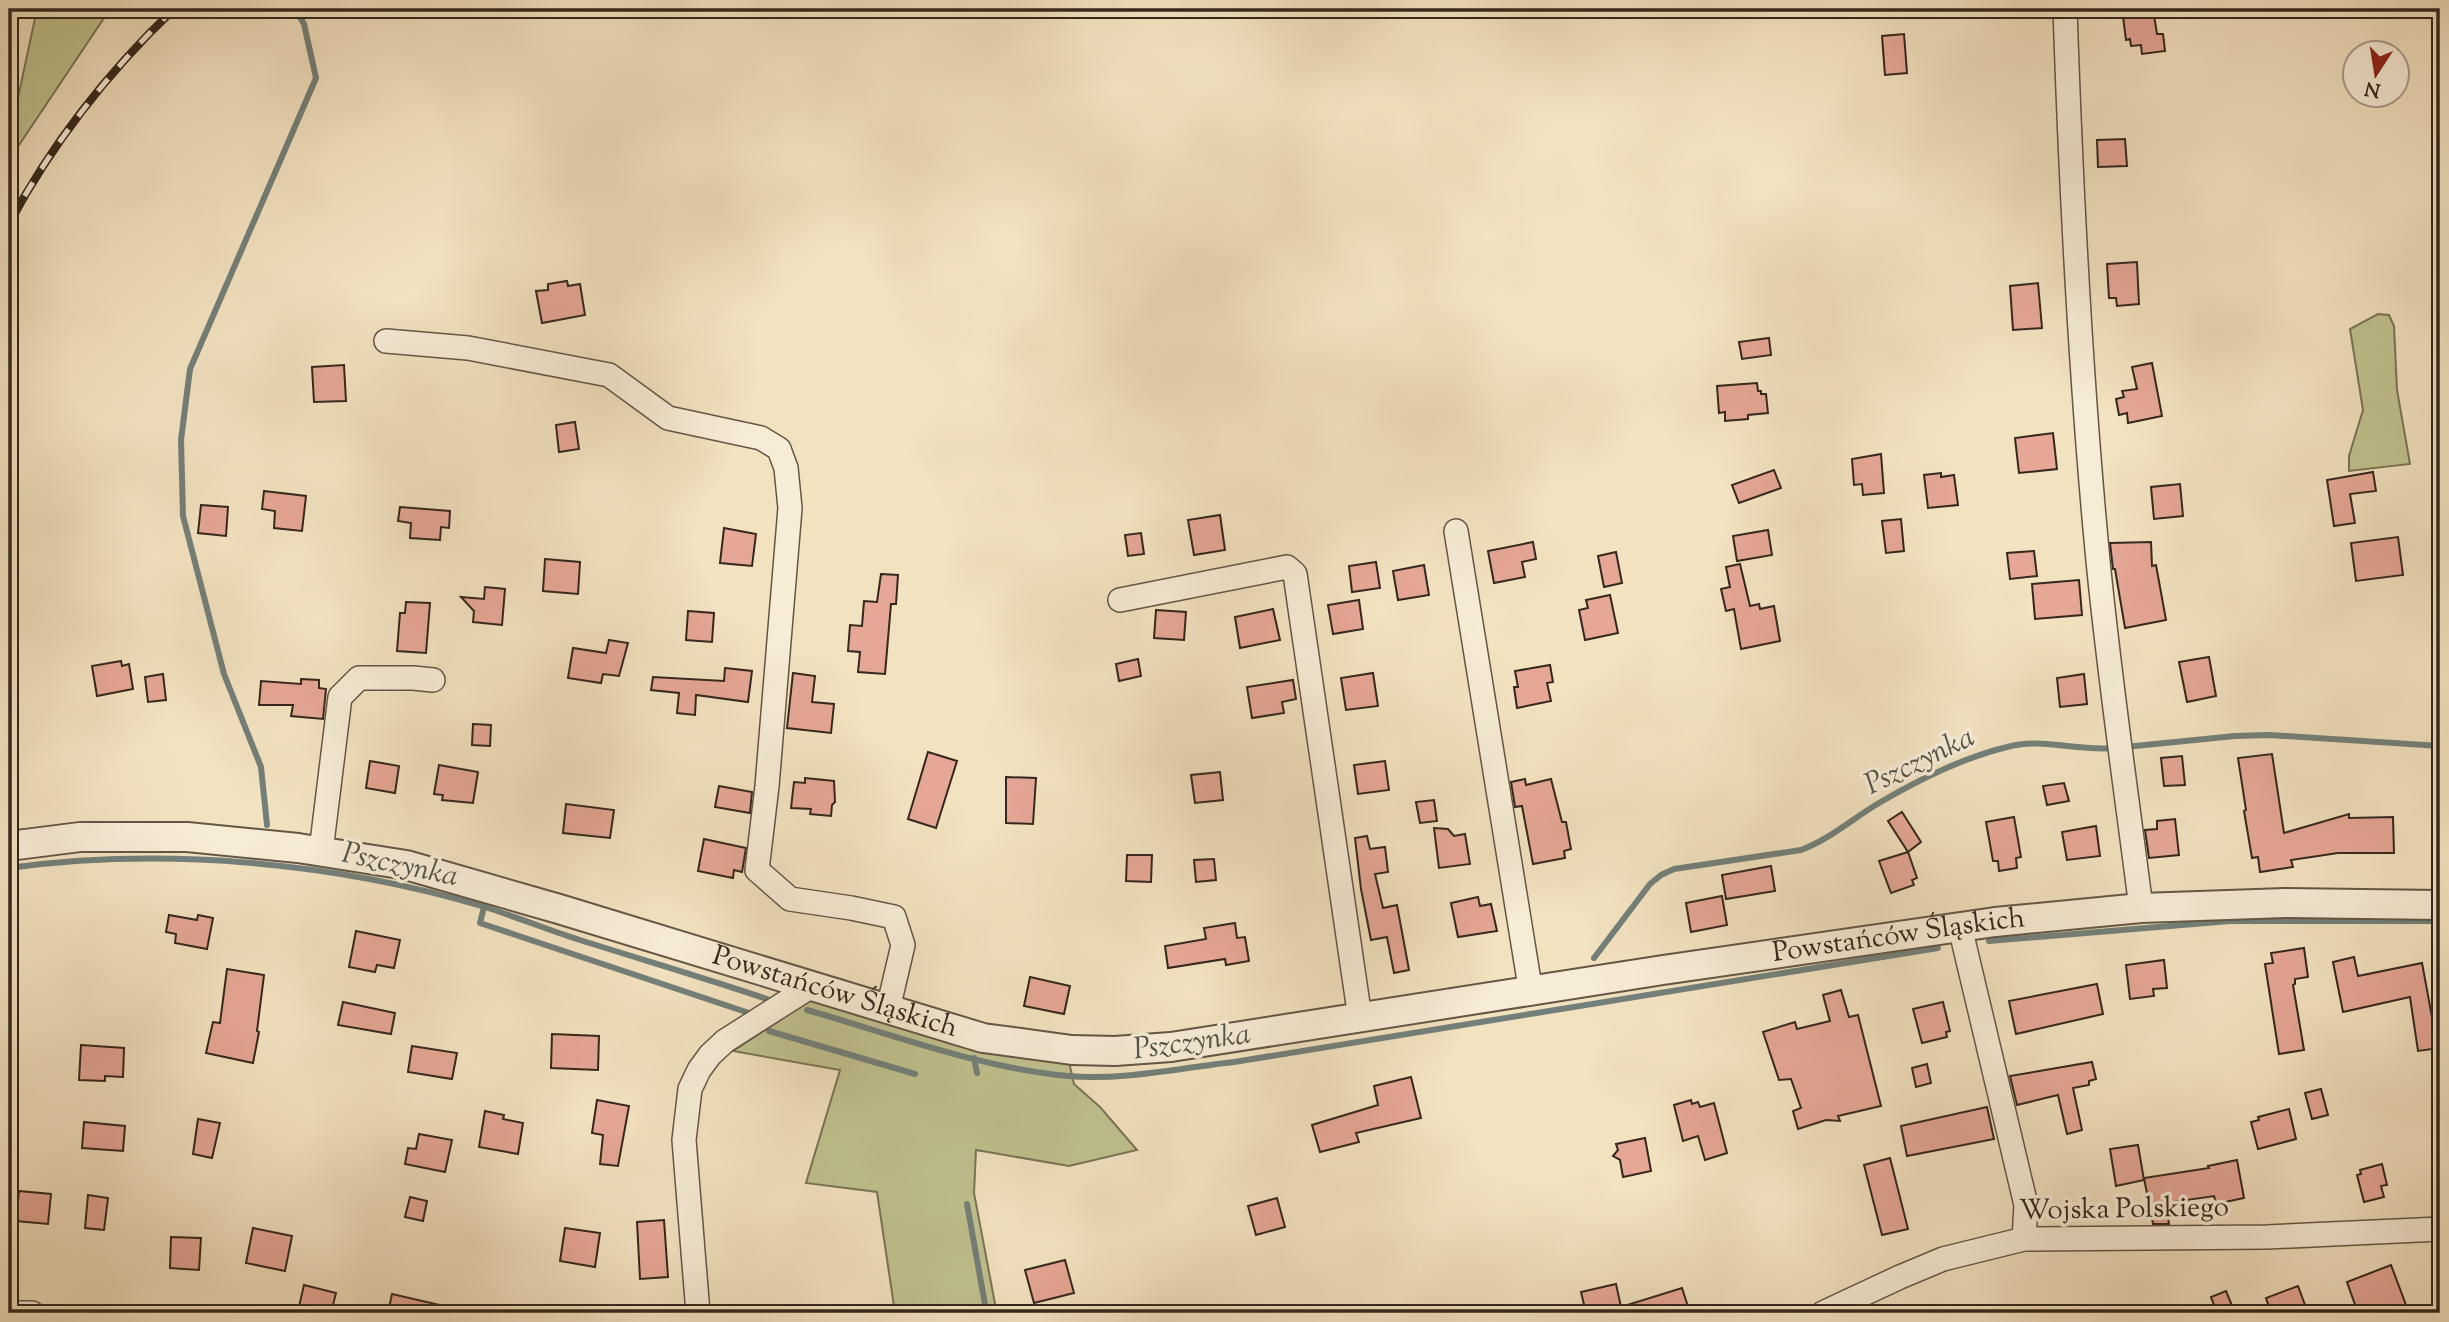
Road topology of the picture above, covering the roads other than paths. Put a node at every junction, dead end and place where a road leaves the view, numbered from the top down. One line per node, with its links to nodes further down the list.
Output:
1 (2065, 9): 9 (street)
2 (386, 341): 13 (street)
3 (1456, 531): 12 (street)
4 (1121, 600): 14 (street)
5 (433, 680): 7 (street)
6 (9, 846): 7 (street, Powstańców Śląskich)
7 (321, 851): 11 (street, Powstańców Śląskich)
8 (2440, 905): 9 (street, Powstańców Śląskich)
9 (2141, 908): 10 (street, Powstańców Śląskich)
10 (1960, 927): 12 (street, Powstańców Śląskich); 16 (street)
11 (810, 987): 13 (street, Powstańców Śląskich); 19 (street)
12 (1531, 993): 14 (street, Powstańców Śląskich)
13 (888, 1009): 14 (street, Powstańców Śląskich)
14 (1360, 1018)
15 (2440, 1229): 16 (street, Wojska Polskiego)
16 (2024, 1239): 20 (street, Wojska Polskiego)
17 (9, 1313): 18 (street)
18 (32, 1313)
19 (698, 1313)
20 (1823, 1313)

